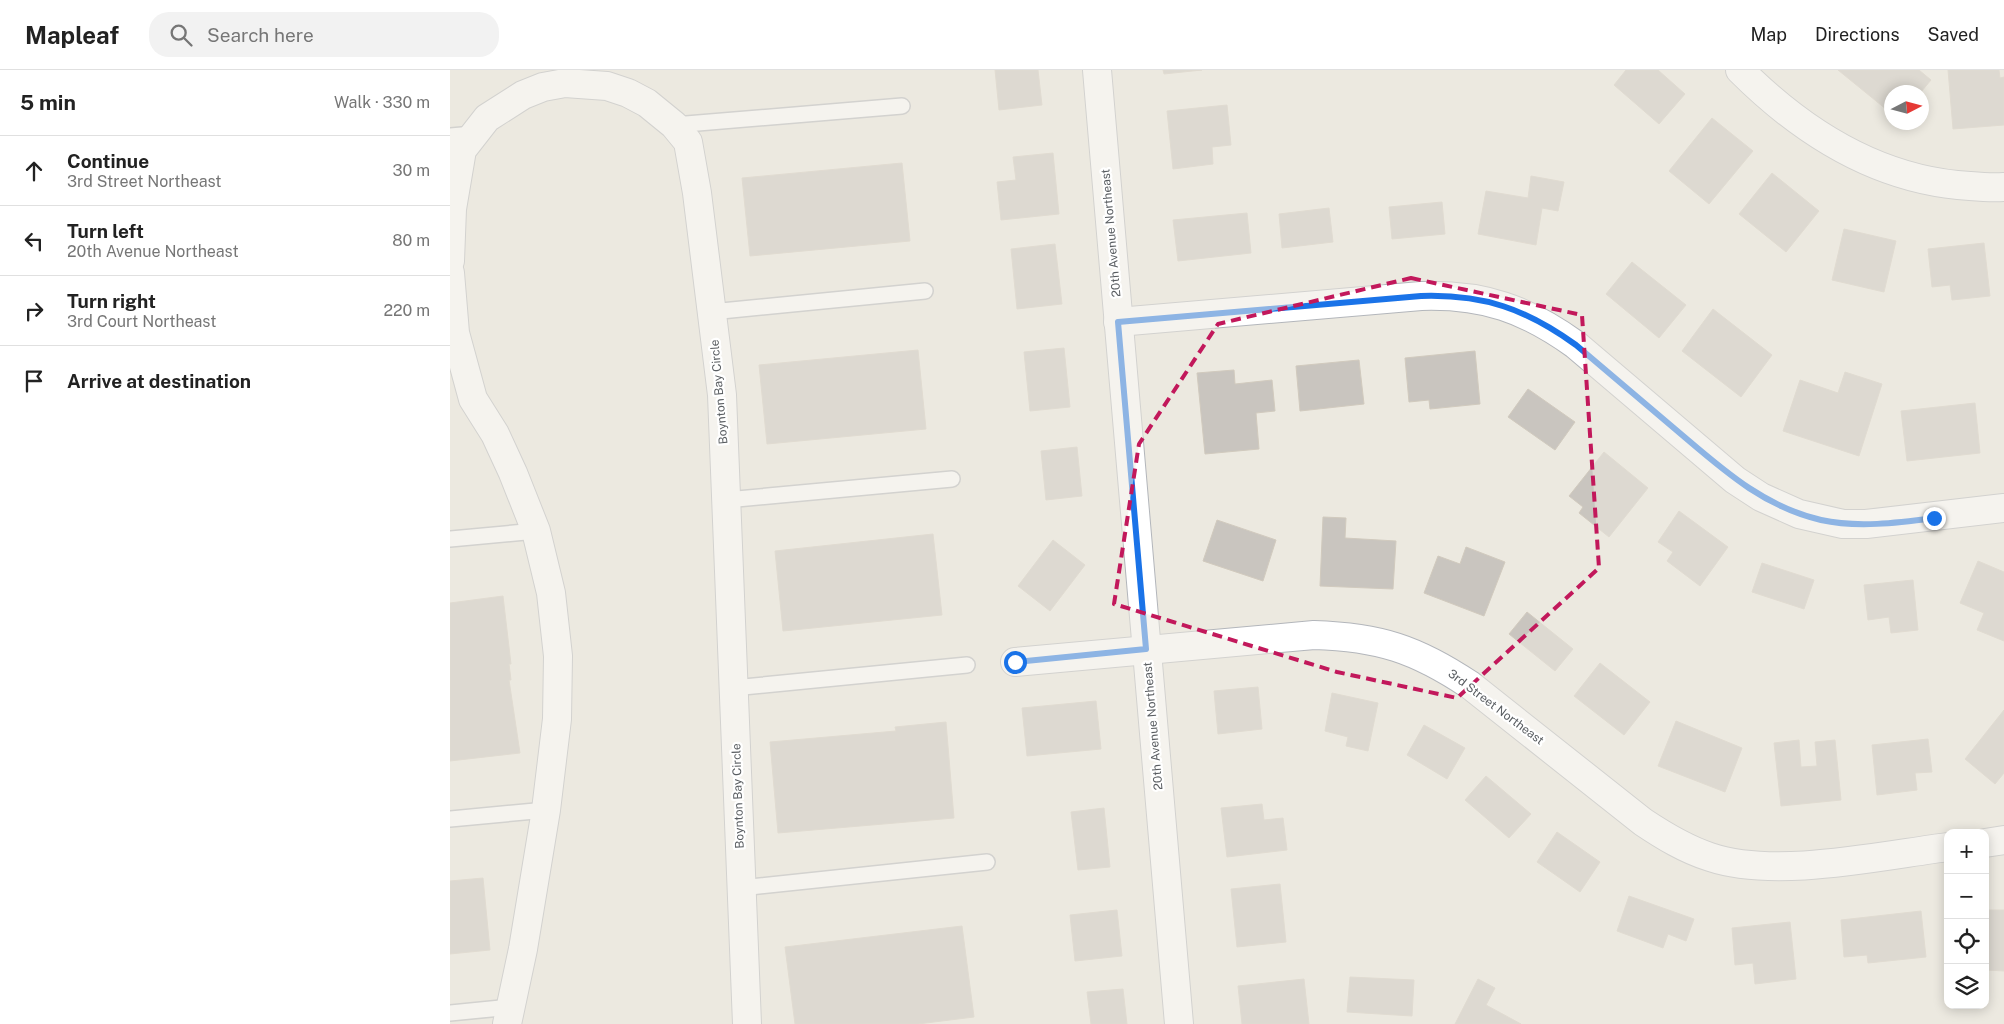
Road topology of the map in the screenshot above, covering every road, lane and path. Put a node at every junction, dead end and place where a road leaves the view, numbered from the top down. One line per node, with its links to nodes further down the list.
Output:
1 (1097, 70): 11 (street, 20th Avenue Northeast)
2 (1740, 70): 6 (street)
3 (902, 106): 4 (lane)
4 (674, 125): 5 (street, Boynton Bay Circle); 10 (street, Boynton Bay Circle)
5 (461, 135): 7 (street, Boynton Bay Circle)
6 (2004, 187)
7 (450, 261)
8 (450, 273): 12 (street)
9 (925, 291): 10 (lane)
10 (712, 312): 14 (street, Boynton Bay Circle)
11 (1118, 322): 15 (street); 18 (street, 20th Avenue Northeast)
12 (453, 333): 16 (street)
13 (952, 479): 14 (lane)
14 (726, 500): 21 (street, Boynton Bay Circle)
15 (2004, 508)
16 (536, 531): 17 (lane); 22 (street)
17 (450, 539)
18 (1146, 649): 19 (street, 3rd Street Northeast); 26 (street, 3rd Street Northeast); 32 (street, 20th Avenue Northeast)
19 (1015, 662)
20 (966, 665): 21 (lane)
21 (733, 688): 28 (street, Boynton Bay Circle)
22 (546, 810): 23 (lane); 30 (street)
23 (450, 819)
24 (2004, 840): 25 (street)
25 (1989, 842)
26 (1944, 847)
27 (987, 862): 28 (lane)
28 (741, 888): 31 (street, Boynton Bay Circle)
29 (450, 1013): 30 (lane)
30 (509, 1016)
31 (747, 1024)
32 (1179, 1024)

